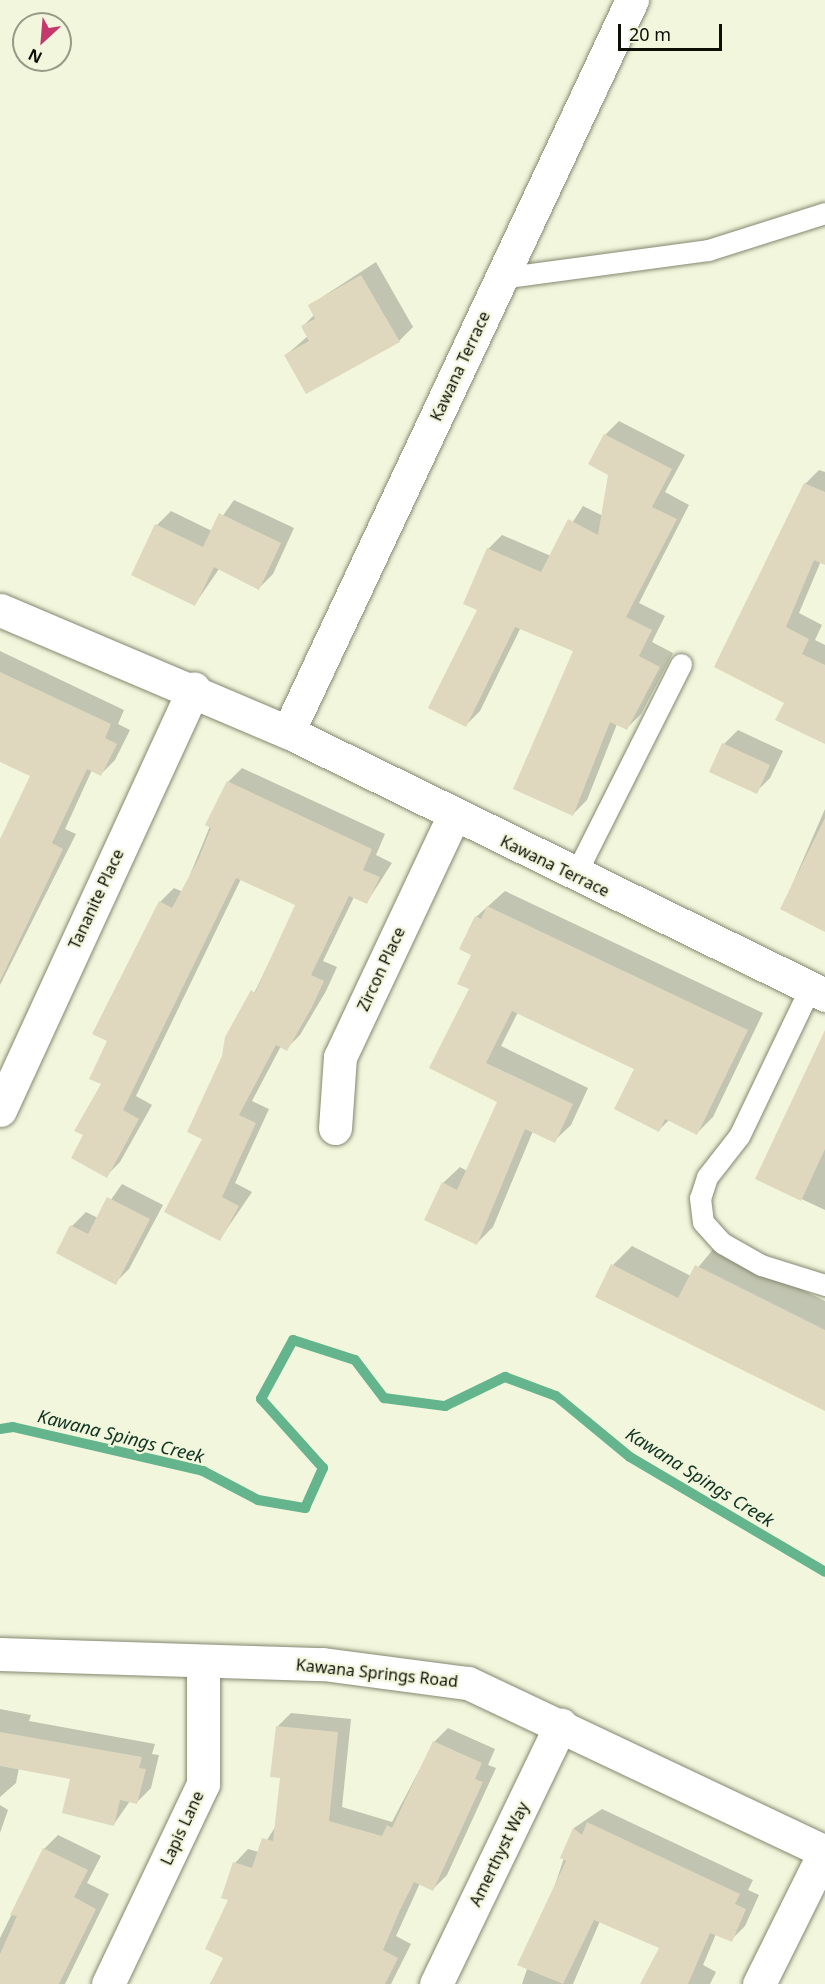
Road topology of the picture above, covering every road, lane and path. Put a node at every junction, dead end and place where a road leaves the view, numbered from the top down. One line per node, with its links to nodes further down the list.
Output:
1 (632, 0): 3 (street, Kawana Terrace)
2 (825, 213): 3 (lane)
3 (501, 278): 7 (street, Kawana Terrace)
4 (0, 610): 6 (street, Kawana Terrace)
5 (681, 664): 9 (lane)
6 (194, 689): 7 (street, Kawana Terrace); 11 (street, Tananite Place)
7 (288, 732): 8 (street, Kawana Terrace)
8 (453, 817): 9 (street, Kawana Terrace); 12 (street, Zircon Place)
9 (575, 875): 10 (street, Kawana Terrace)
10 (818, 991): 13 (lane)
11 (0, 1110)
12 (336, 1128)
13 (825, 1285)
14 (0, 1654): 15 (street, Kawana Springs Road)
15 (203, 1660): 16 (street, Kawana Springs Road); 18 (street, Lapis Lane)
16 (561, 1724): 17 (street, Kawana Springs Road); 19 (street, Amerthyst Way)
17 (825, 1852): 20 (street)
18 (108, 1984)
19 (436, 1984)
20 (759, 1984)

